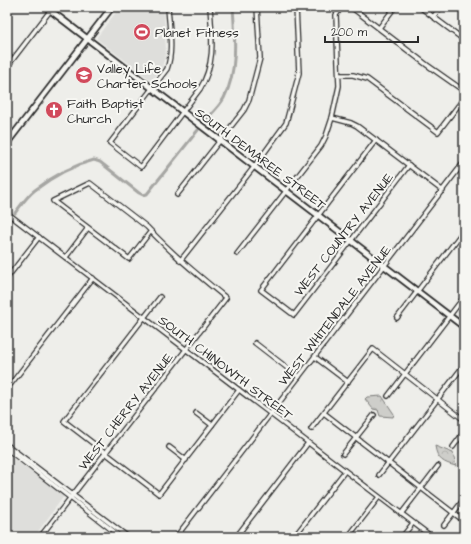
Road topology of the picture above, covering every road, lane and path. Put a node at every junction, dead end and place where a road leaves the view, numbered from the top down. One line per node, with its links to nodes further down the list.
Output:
1 (46, 7): 12 (main road, SOUTH DEMAREE STREET)
2 (112, 7): 16 (main road)
3 (168, 7): 19 (street)
4 (210, 7): 22 (street)
5 (257, 7): 24 (street)
6 (296, 7): 29 (street)
7 (342, 7): 18 (street)
8 (351, 7): 14 (street)
9 (395, 7): 14 (street)
10 (420, 7): 13 (street)
11 (441, 7): 13 (street)
12 (50, 11): 16 (main road, SOUTH DEMAREE STREET); 17 (street)
13 (434, 17): 15 (street)
14 (379, 28): 20 (street)
15 (463, 38)
16 (87, 39): 19 (main road, SOUTH DEMAREE STREET); 26 (main road)
17 (7, 67)
18 (339, 75): 21 (street); 23 (street)
19 (152, 88): 22 (main road, SOUTH DEMAREE STREET); 22 (street)
20 (464, 92)
21 (464, 98)
22 (183, 112): 24 (main road, SOUTH DEMAREE STREET)
23 (332, 118): 25 (street); 30 (street)
24 (220, 140): 29 (main road, SOUTH DEMAREE STREET); 32 (street)
25 (376, 140): 28 (street); 34 (street)
26 (7, 143)
27 (464, 162): 31 (street, WEST WHITENDALE AVENUE)
28 (409, 165): 31 (street); 39 (street, WEST COUNTRY AVENUE)
29 (254, 167): 30 (main road, SOUTH DEMAREE STREET); 42 (street)
30 (286, 191): 34 (main road, SOUTH DEMAREE STREET); 40 (street)
31 (443, 191): 43 (street, WEST WHITENDALE AVENUE)
32 (177, 195)
33 (7, 213): 38 (street, SOUTH CHINOWTH STREET)
34 (319, 216): 39 (main road, SOUTH DEMAREE STREET); 39 (street, WEST COUNTRY AVENUE)
35 (88, 228): 37 (street); 37 (street); 41 (street)
36 (464, 230): 46 (street)
37 (151, 231): 42 (street)
38 (39, 237): 41 (street, SOUTH CHINOWTH STREET); 44 (street)
39 (352, 241): 43 (main road, SOUTH DEMAREE STREET)
40 (237, 254)
41 (66, 257): 45 (street, SOUTH CHINOWTH STREET)
42 (180, 261): 54 (street, WEST CHERRY AVENUE)
43 (385, 266): 46 (main road, SOUTH DEMAREE STREET); 55 (street, WEST WHITENDALE AVENUE)
44 (7, 278)
45 (93, 278): 50 (street, SOUTH CHINOWTH STREET); 60 (street)
46 (418, 291): 49 (main road, SOUTH DEMAREE STREET); 51 (street)
47 (160, 297): 50 (street)
48 (464, 297): 49 (street)
49 (450, 316): 52 (main road, SOUTH DEMAREE STREET); 57 (street)
50 (144, 317): 54 (street, SOUTH CHINOWTH STREET); 78 (street)
51 (397, 318)
52 (464, 327)
53 (255, 343): 58 (street)
54 (186, 349): 61 (street, SOUTH CHINOWTH STREET); 78 (street, WEST CHERRY AVENUE)
55 (315, 357): 58 (street, WEST WHITENDALE AVENUE); 59 (street)
56 (464, 365): 63 (street)
57 (405, 374): 59 (street); 62 (street); 63 (street)
58 (299, 377): 66 (street, WEST WHITENDALE AVENUE)
59 (348, 382): 64 (street)
60 (7, 389)
61 (239, 390): 66 (street, SOUTH CHINOWTH STREET); 69 (street)
62 (388, 396)
63 (438, 399): 68 (street); 81 (street)
64 (324, 413): 70 (street); 72 (street)
65 (196, 414): 69 (street)
66 (271, 414): 73 (street, SOUTH CHINOWTH STREET); 97 (street, WEST WHITENDALE AVENUE)
67 (374, 415): 72 (street)
68 (464, 420)
69 (212, 425): 80 (street)
70 (311, 430)
71 (464, 432): 76 (street)
72 (356, 438): 79 (street); 81 (street)
73 (308, 443): 83 (street, SOUTH CHINOWTH STREET); 98 (street)
74 (7, 445): 86 (street)
75 (169, 447): 80 (street)
76 (453, 447)
77 (7, 449): 86 (street)
78 (105, 453): 80 (street); 86 (street, WEST CHERRY AVENUE)
79 (343, 454)
80 (186, 460)
81 (389, 463): 84 (street); 85 (street)
82 (438, 466): 85 (street)
83 (345, 470): 87 (street, SOUTH CHINOWTH STREET); 99 (street)
84 (379, 475)
85 (421, 488): 89 (street); 90 (street)
86 (72, 496): 94 (street, WEST CHERRY AVENUE); 95 (street); 96 (street)
87 (379, 497): 90 (street, SOUTH CHINOWTH STREET); 100 (street)
88 (464, 499): 89 (street)
89 (454, 513): 91 (street); 93 (street)
90 (401, 514): 92 (street, SOUTH CHINOWTH STREET)
91 (464, 521)
92 (413, 523): 101 (street); 102 (street, SOUTH CHINOWTH STREET)
93 (444, 525)
94 (40, 537)
95 (121, 537)
96 (128, 537)
97 (176, 537)
98 (236, 537)
99 (294, 537)
100 (348, 537)
101 (402, 537)
102 (432, 537)

